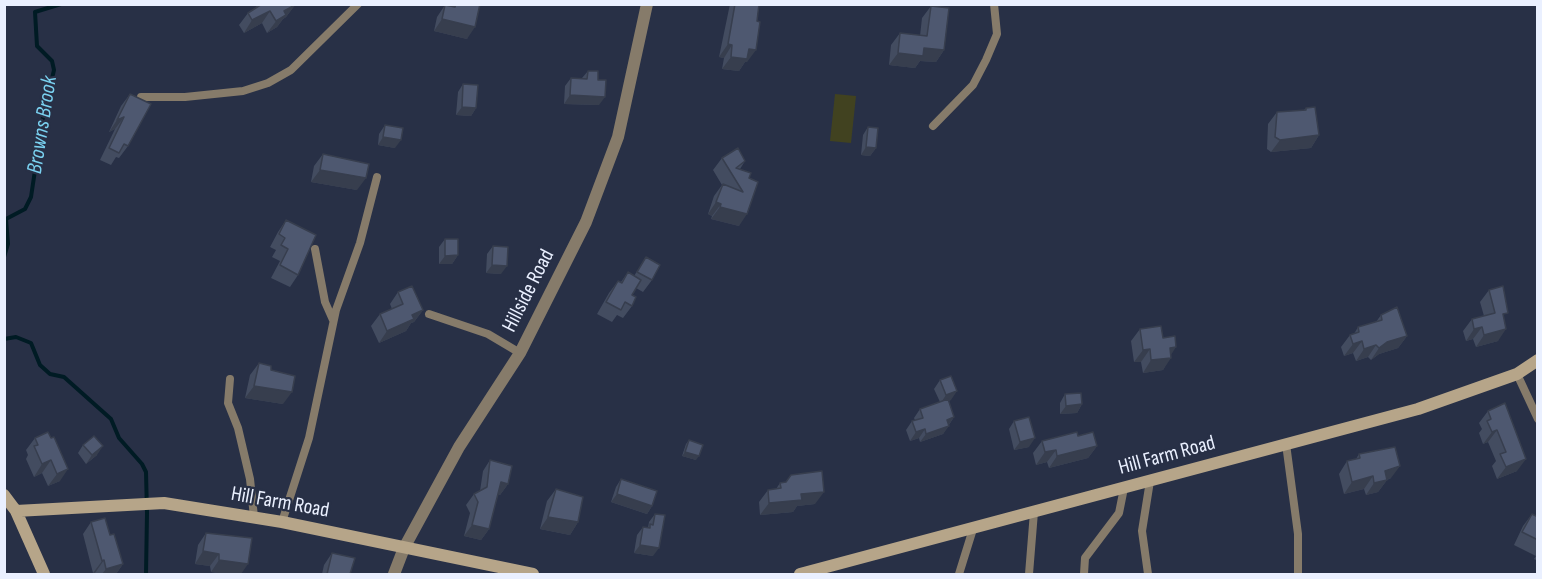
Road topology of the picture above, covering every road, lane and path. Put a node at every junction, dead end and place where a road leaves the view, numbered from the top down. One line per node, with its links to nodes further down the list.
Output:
1 (358, 4): 4 (lane)
2 (647, 4): 10 (street, Hillside Road)
3 (994, 4): 5 (lane)
4 (141, 97)
5 (933, 126)
6 (377, 177): 9 (lane)
7 (315, 249): 9 (lane)
8 (429, 314): 10 (lane)
9 (334, 322): 22 (lane)
10 (520, 352): 24 (street, Hillside Road)
11 (1538, 360): 12 (main road, Hill Farm Road)
12 (1517, 374): 14 (lane); 15 (main road, Hill Farm Road)
13 (230, 379): 21 (lane)
14 (1538, 419)
15 (1286, 444): 16 (main road, Hill Farm Road); 33 (lane)
16 (1150, 481): 17 (main road, Hill Farm Road); 32 (lane)
17 (1124, 488): 20 (main road, Hill Farm Road); 31 (lane)
18 (4, 495): 19 (main road)
19 (10, 512): 21 (main road, Hill Farm Road); 25 (main road)
20 (1034, 513): 23 (main road, Hill Farm Road); 30 (lane)
21 (254, 517): 22 (main road, Hill Farm Road)
22 (282, 522): 24 (main road, Hill Farm Road)
23 (973, 529): 28 (main road, Hill Farm Road); 29 (lane)
24 (404, 548): 26 (street, Hillside Road); 27 (main road, Hill Farm Road)
25 (44, 574)
26 (394, 574)
27 (532, 574)
28 (800, 574)
29 (959, 574)
30 (1029, 574)
31 (1084, 574)
32 (1148, 574)
33 (1298, 574)

